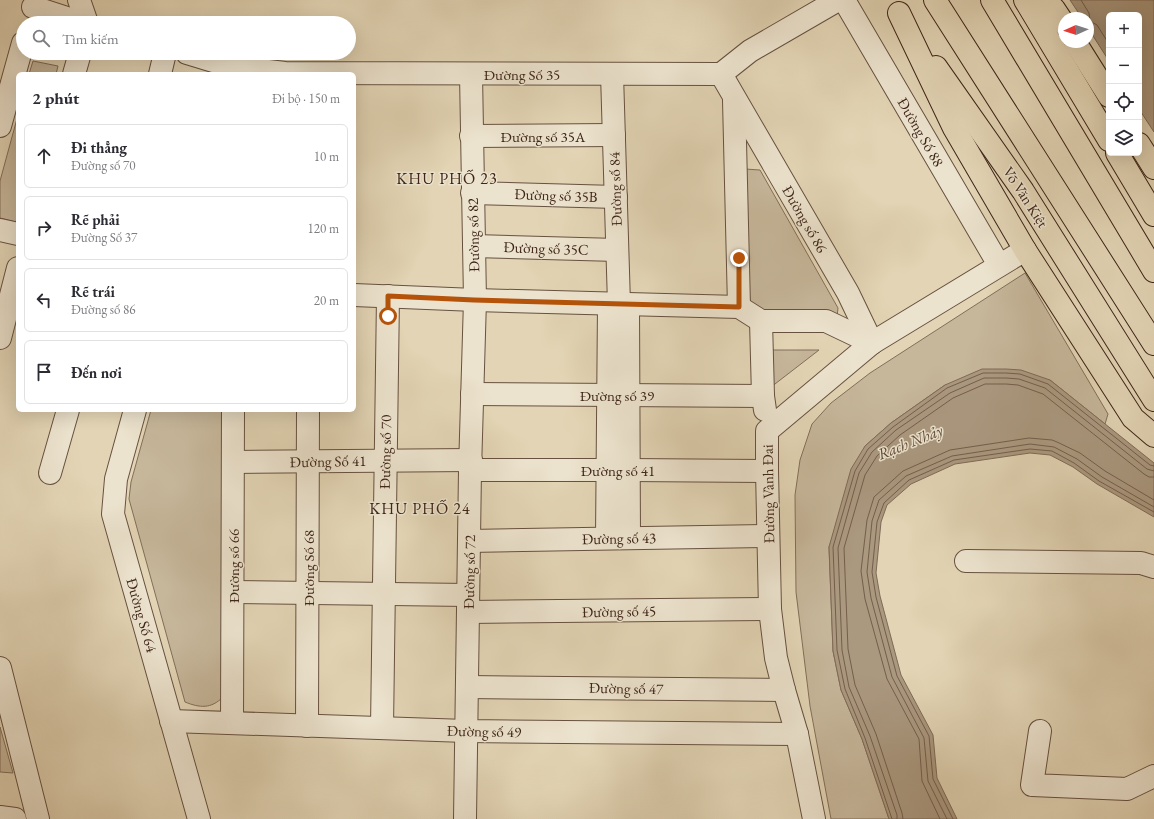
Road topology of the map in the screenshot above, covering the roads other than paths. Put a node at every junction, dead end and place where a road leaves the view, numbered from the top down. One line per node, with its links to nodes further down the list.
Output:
1 (79, 0): 12 (street)
2 (838, 0): 24 (street)
3 (844, 0): 42 (street, Đường Số 88)
4 (935, 0): 53 (main road, Võ Văn Kiệt)
5 (992, 0): 43 (main road)
6 (1025, 0): 29 (main road)
7 (1045, 0): 10 (main road)
8 (894, 7): 41 (main road); 57 (main road, Võ Văn Kiệt)
9 (34, 10): 11 (street)
10 (1058, 15)
11 (56, 16)
12 (85, 16)
13 (1079, 48): 25 (main road)
14 (18, 60): 27 (street)
15 (78, 60): 18 (street)
16 (163, 60): 19 (street)
17 (204, 60): 20 (street, Đường Số 35)
18 (75, 72)
19 (160, 72)
20 (232, 72)
21 (356, 74): 22 (street, Đường Số 35)
22 (471, 74): 23 (street, Đường Số 35); 30 (street, Đường số 82)
23 (612, 74): 24 (street, Đường Số 35); 28 (street, Đường số 84)
24 (721, 74): 26 (street, Đường số 86)
25 (1106, 91)
26 (734, 98): 49 (street, Đường số 86); 52 (street, Đường số 86)
27 (0, 126)
28 (614, 135): 30 (street, Đường số 35A); 35 (street, Đường số 84)
29 (1106, 135)
30 (471, 136): 34 (street, Đường số 82)
31 (1142, 149): 33 (main road)
32 (1119, 156): 36 (main road)
33 (1154, 168)
34 (472, 193): 35 (street, Đường số 35B); 39 (street, Đường số 82)
35 (616, 198): 40 (street, Đường số 84)
36 (1154, 215)
37 (0, 230): 38 (street)
38 (16, 234)
39 (474, 246): 40 (street, Đường số 35C); 47 (street, Đường số 82)
40 (617, 250): 48 (street, Đường số 84)
41 (1024, 250): 42 (street, Đường Vành Đai); 63 (main road)
42 (999, 265): 52 (street, Đường Vành Đai)
43 (1154, 271)
44 (16, 276): 51 (street)
45 (356, 294): 46 (street)
46 (388, 296): 47 (street); 64 (street, Đường số 70)
47 (474, 300): 48 (street); 54 (street, Đường số 72)
48 (619, 304): 49 (street); 55 (street, Đường số 84)
49 (739, 307): 50 (street)
50 (761, 321): 52 (street); 56 (street)
51 (0, 338)
52 (872, 343): 62 (street, Đường Vành Đai)
53 (1154, 344)
54 (472, 394): 55 (street, Đường số 39); 67 (street, Đường số 72)
55 (618, 395): 56 (street, Đường số 39); 68 (street, Đường số 84)
56 (763, 396): 62 (street)
57 (1154, 400)
58 (67, 412): 70 (street)
59 (134, 412): 85 (street, Đường Số 64)
60 (233, 412): 66 (street, Đường số 66)
61 (308, 412): 65 (street, Đường Số 68)
62 (767, 431): 69 (street, Đường Vành Đai)
63 (1154, 436)
64 (385, 460): 65 (street, Đường Số 41); 67 (street, Đường Số 41); 79 (street, Đường số 70)
65 (308, 461): 66 (street, Đường Số 41); 78 (street, Đường Số 68)
66 (233, 462): 77 (street, Đường số 66)
67 (470, 465): 68 (street, Đường số 41); 74 (street, Đường số 72)
68 (618, 470): 69 (street, Đường số 41); 72 (street, Đường số 84); 73 (street, Đường số 84)
69 (767, 471): 71 (street, Đường Vành Đai)
70 (50, 473)
71 (768, 536): 73 (street, Đường số 43); 81 (street, Đường Vành Đai)
72 (607, 538): 73 (street, Đường số 43); 74 (street, Đường số 43)
73 (629, 538)
74 (469, 541): 80 (street, Đường số 72)
75 (966, 561): 76 (street)
76 (1154, 567)
77 (233, 592): 78 (street, Đường số 45); 86 (street, Đường số 66)
78 (308, 593): 79 (street, Đường số 45); 87 (street, Đường Số 68)
79 (383, 594): 80 (street, Đường số 45); 88 (street, Đường số 70)
80 (468, 603): 81 (street, Đường số 45); 83 (street, Đường số 72)
81 (770, 609): 84 (street, Đường Vành Đai)
82 (0, 668): 95 (street)
83 (467, 687): 84 (street, Đường số 47); 89 (street, Đường số 72)
84 (784, 690): 91 (street, Đường Vành Đai)
85 (171, 721): 86 (street, Đường số 49); 96 (street, Đường Số 64)
86 (232, 723): 87 (street, Đường số 49)
87 (307, 726): 88 (street, Đường số 49)
88 (382, 728): 89 (street, Đường số 49)
89 (466, 731): 91 (street, Đường số 49); 97 (street, Đường số 72)
90 (1040, 731): 92 (street)
91 (797, 734): 98 (street, Đường Vành Đai)
92 (1154, 776)
93 (0, 817): 94 (street)
94 (15, 819)
95 (38, 819)
96 (199, 819)
97 (465, 819)
98 (814, 819)

